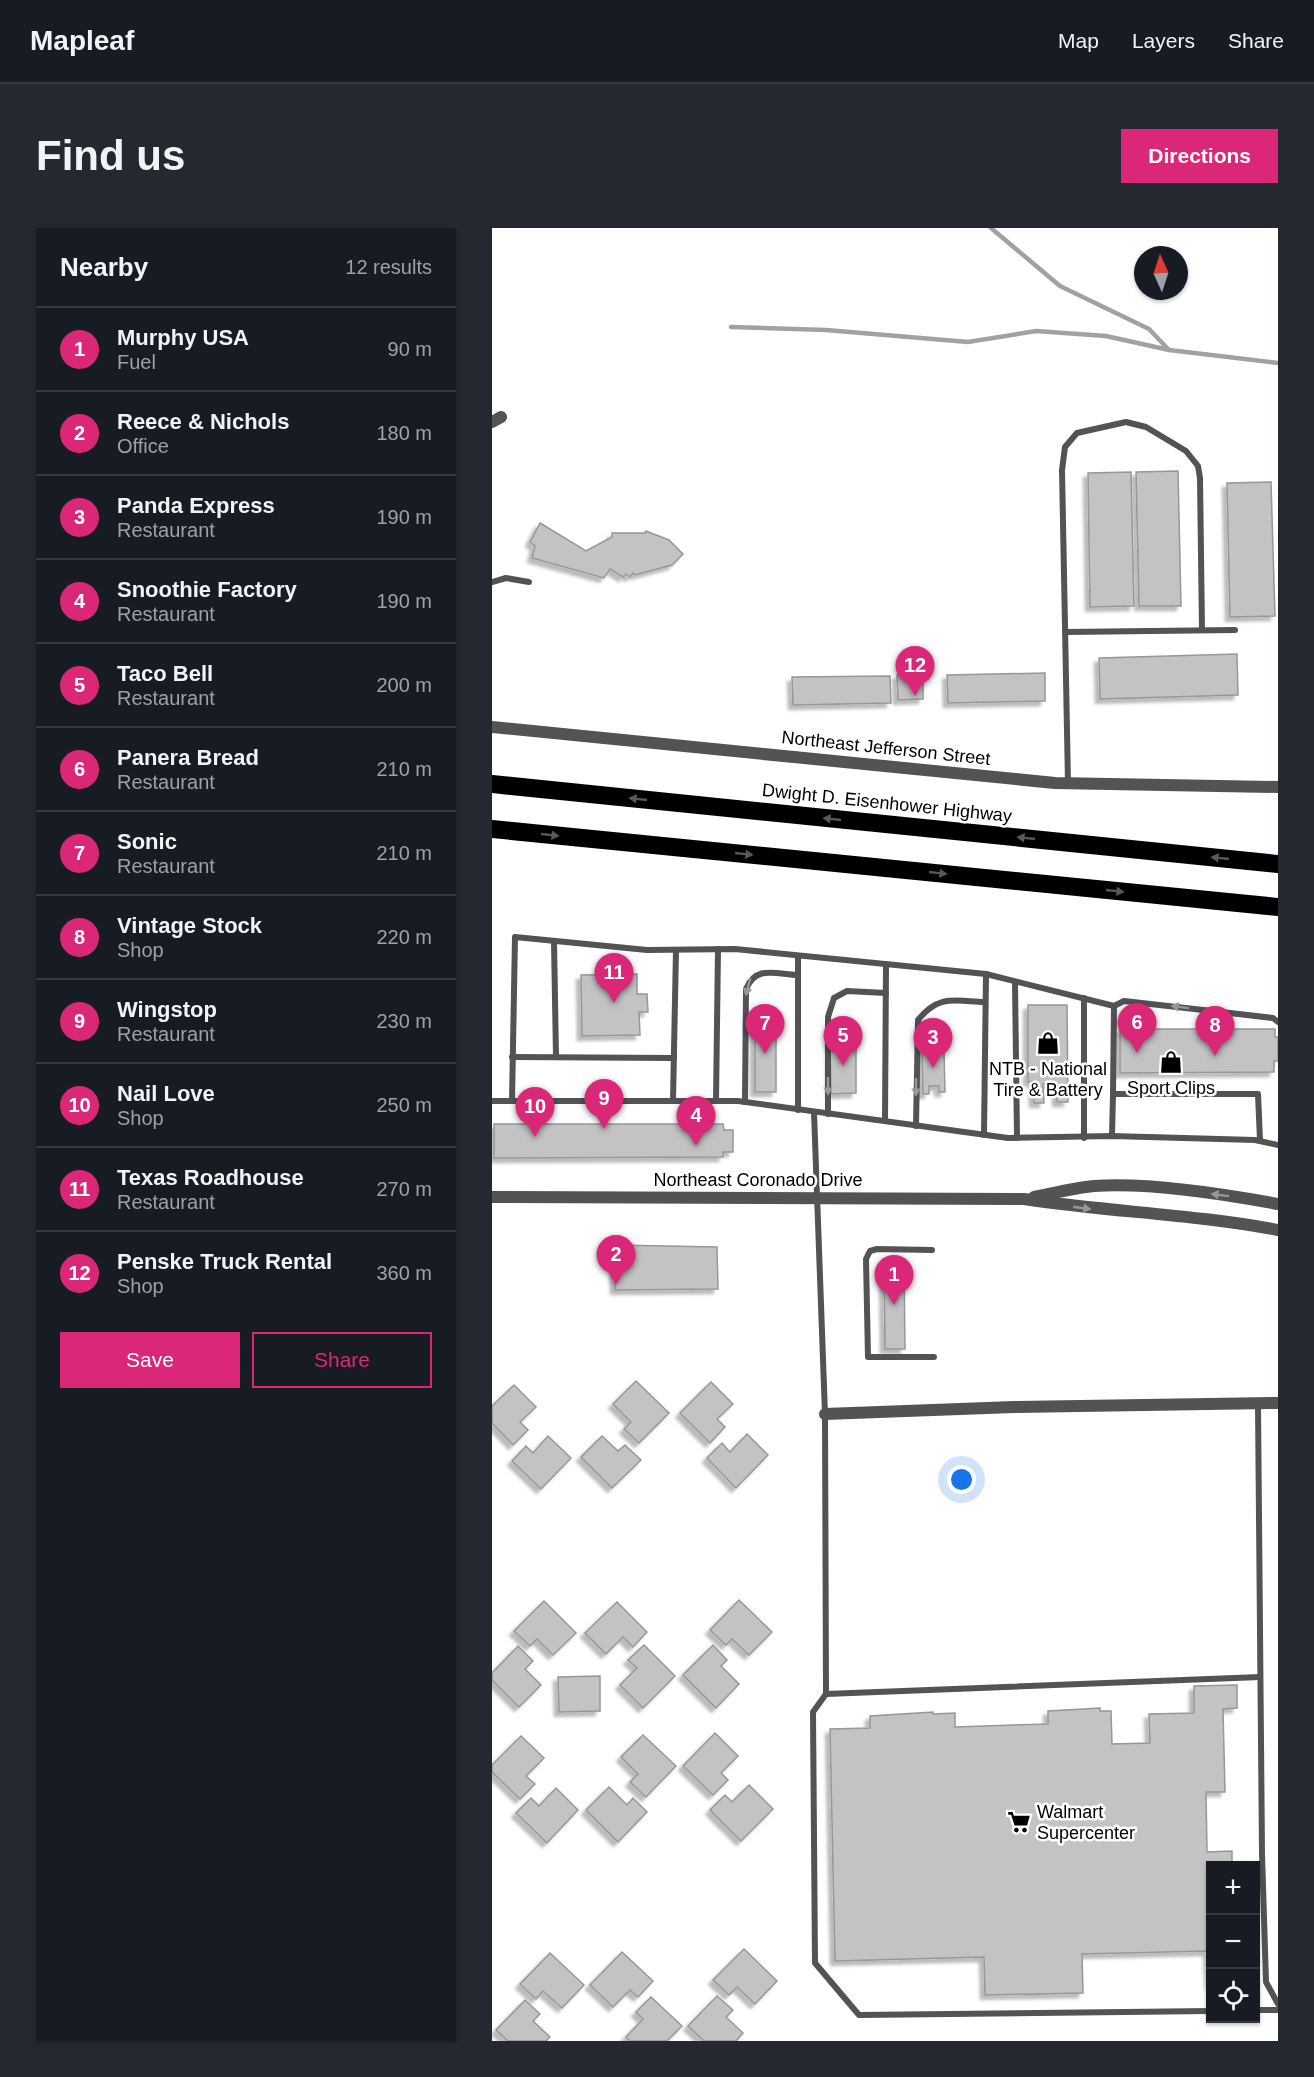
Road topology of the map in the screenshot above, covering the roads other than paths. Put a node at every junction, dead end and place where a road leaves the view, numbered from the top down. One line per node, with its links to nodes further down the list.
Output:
1 (492, 582): 2 (lane)
2 (529, 582)
3 (1202, 630): 4 (lane); 5 (lane); 5 (lane)
4 (1235, 630)
5 (1065, 632): 7 (lane)
6 (492, 727): 7 (street, Northeast Jefferson Street)
7 (1068, 783): 9 (street, Northeast Jefferson Street)
8 (492, 784): 11 (highway, Dwight D. Eisenhower Highway, one-way to 8)
9 (1278, 787)
10 (492, 829): 12 (highway, one-way to 12)
11 (1278, 864)
12 (1278, 907)
13 (554, 941): 15 (lane); 26 (lane); 27 (lane)
14 (718, 949): 15 (lane); 16 (lane); 33 (lane)
15 (676, 950): 28 (lane)
16 (798, 956): 17 (lane); 19 (lane)
17 (886, 964): 18 (lane); 21 (lane)
18 (986, 974): 20 (lane); 23 (lane)
19 (798, 975): 34 (lane, one-way to 34); 35 (lane)
20 (1015, 982): 22 (lane); 42 (lane)
21 (886, 993): 37 (lane, one-way to 37); 38 (lane)
22 (1084, 998): 24 (lane); 43 (lane)
23 (986, 1002): 39 (lane, one-way to 39); 40 (lane)
24 (1114, 1006): 25 (lane, one-way to 24); 29 (lane)
25 (1278, 1023)
26 (512, 1057): 27 (lane); 31 (lane)
27 (555, 1057): 28 (lane)
28 (674, 1058): 32 (lane)
29 (1113, 1094): 41 (lane); 44 (lane)
30 (492, 1101): 31 (lane)
31 (512, 1101): 32 (lane)
32 (673, 1101): 33 (lane)
33 (716, 1101): 34 (lane)
34 (745, 1102): 35 (lane)
35 (798, 1110): 36 (lane)
36 (814, 1112): 37 (lane); 47 (lane)
37 (828, 1114): 38 (lane)
38 (885, 1121): 39 (lane)
39 (916, 1126): 40 (lane)
40 (984, 1135): 42 (lane)
41 (1112, 1137): 43 (lane); 44 (lane)
42 (1017, 1138): 43 (lane)
43 (1084, 1138)
44 (1260, 1140): 45 (lane)
45 (1278, 1144)
46 (492, 1197): 47 (street, Northeast Coronado Drive)
47 (816, 1198): 48 (street, Northeast Coronado Drive); 55 (lane)
48 (1024, 1199): 49 (street, Northeast Coronado Drive, one-way to 48); 50 (street, Northeast Coronado Drive, one-way to 50)
49 (1278, 1204)
50 (1278, 1230)
51 (932, 1250): 52 (lane)
52 (934, 1357)
53 (1278, 1403): 54 (street)
54 (1258, 1405): 55 (street); 56 (lane)
55 (825, 1414): 57 (lane)
56 (1260, 1677): 57 (lane); 58 (lane)
57 (826, 1694): 61 (lane)
58 (1278, 2004)
59 (1260, 2010): 60 (lane)
60 (1278, 2010)
61 (1206, 2011)

